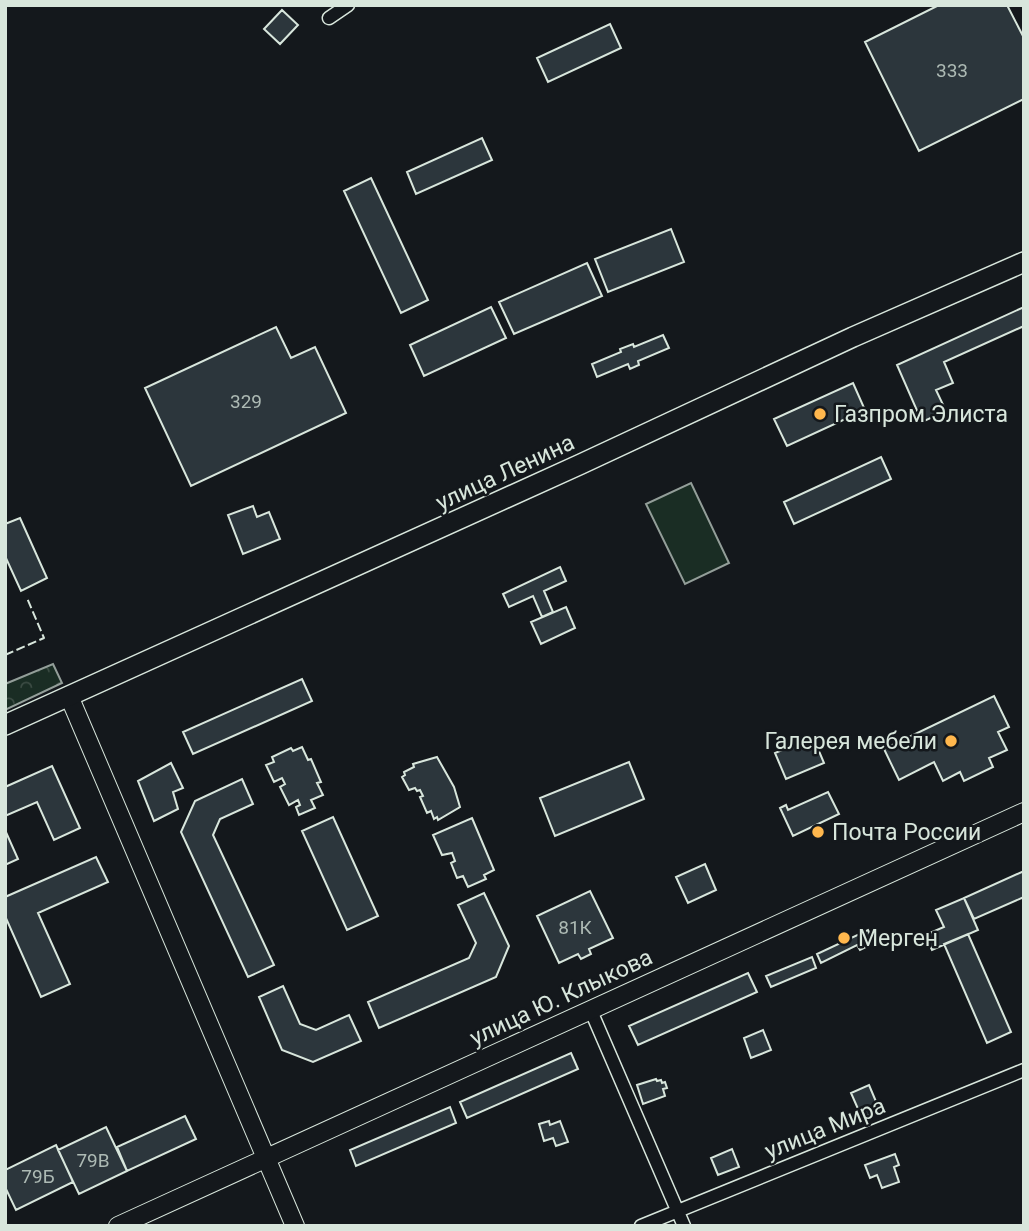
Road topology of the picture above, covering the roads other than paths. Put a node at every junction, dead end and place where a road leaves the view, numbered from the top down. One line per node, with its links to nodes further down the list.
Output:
1 (348, 5): 2 (street)
2 (329, 18)
3 (1024, 262): 4 (main road, улица Ленина)
4 (69, 696): 5 (main road, улица Ленина); 9 (main road)
5 (5, 725)
6 (1024, 813): 7 (main road, улица Ю. Клыкова)
7 (591, 1011): 9 (main road, улица Ю. Клыкова); 10 (street)
8 (1024, 1070): 10 (street, улица Мира)
9 (266, 1158): 11 (main road, улица Ю. Клыкова); 12 (main road)
10 (677, 1211): 13 (street, улица Мира); 14 (street)
11 (118, 1226)
12 (295, 1226)
13 (641, 1226)
14 (684, 1226)

